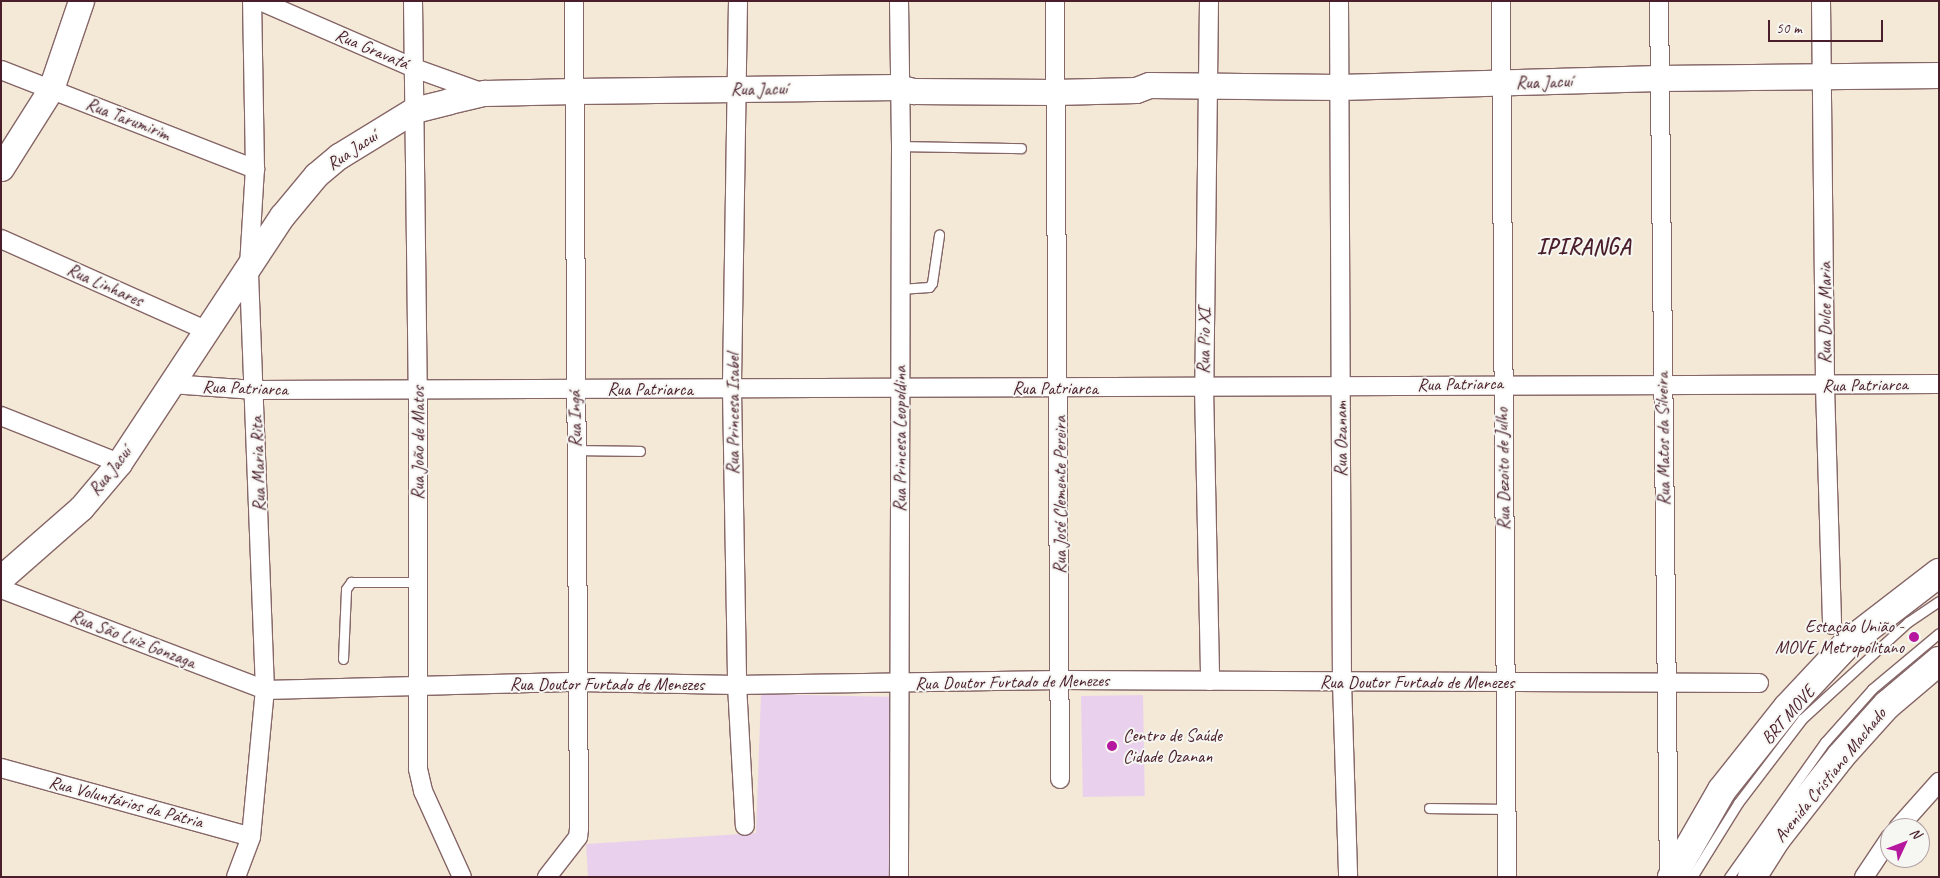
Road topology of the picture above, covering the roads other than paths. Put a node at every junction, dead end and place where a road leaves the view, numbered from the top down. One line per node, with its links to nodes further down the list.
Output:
1 (81, 1): 24 (main road)
2 (252, 1): 32 (street, Rua Maria Rita)
3 (260, 1): 14 (street, Rua Gravatá)
4 (412, 1): 14 (street, Rua João de Matos)
5 (574, 1): 26 (street, Rua Ingá)
6 (738, 1): 25 (street, Rua Princesa Isabel)
7 (899, 1): 21 (street, Rua Princesa Leopoldina)
8 (1055, 1): 19 (street, Rua José Clemente Pereira)
9 (1209, 1): 22 (street, Rua Pio XI)
10 (1339, 1): 23 (street, Rua Ozanam)
11 (1501, 1): 20 (street, Rua Dezoito de Julho)
12 (1659, 1): 18 (street, Rua Matos da Silveira)
13 (1821, 1): 17 (street, Rua Dulce Maria)
14 (414, 68): 27 (street, Rua Gravatá); 28 (street, Rua João de Matos)
15 (1, 70): 24 (street, Rua Tarumirim)
16 (1939, 75): 17 (main road, Rua Jacuí)
17 (1823, 76): 18 (main road, Rua Jacuí); 42 (street, Rua Dulce Maria)
18 (1659, 78): 20 (main road, Rua Jacuí); 41 (street, Rua Matos da Silveira)
19 (1055, 84): 21 (main road, Rua Jacuí); 22 (main road, Rua Jacuí); 47 (street, Rua José Clemente Pereira)
20 (1501, 84): 23 (main road, Rua Jacuí); 38 (street, Rua Dezoito de Julho)
21 (898, 87): 25 (main road, Rua Jacuí); 29 (street, Rua Princesa Leopoldina)
22 (1207, 87): 23 (main road, Rua Jacuí); 43 (street, Rua Pio XI)
23 (1338, 87): 44 (street, Rua Ozanam)
24 (51, 88): 31 (main road); 32 (street, Rua Tarumirim)
25 (739, 90): 26 (main road, Rua Jacuí); 50 (street, Rua Princesa Isabel)
26 (575, 91): 27 (main road, Rua Jacuí); 45 (street, Rua Ingá)
27 (485, 93): 28 (main road, Rua Jacuí)
28 (414, 110): 35 (main road, Rua Jacuí); 48 (street, Rua João de Matos)
29 (901, 146): 30 (lane); 36 (street, Rua Princesa Leopoldina)
30 (1021, 148)
31 (1, 168)
32 (255, 169): 35 (street, Rua Maria Rita)
33 (938, 235): 36 (lane)
34 (1, 239): 37 (street, Rua Linhares)
35 (248, 266): 37 (main road, Rua Jacuí); 49 (street, Rua Maria Rita)
36 (900, 289): 46 (street, Rua Princesa Leopoldina)
37 (208, 331): 39 (main road, Rua Jacuí)
38 (1502, 383): 41 (street, Rua Patriarca); 44 (street, Rua Patriarca); 68 (street, Rua Dezoito de Julho)
39 (171, 384): 49 (street, Rua Patriarca); 54 (main road, Rua Jacuí)
40 (1939, 384): 42 (street, Rua Patriarca)
41 (1663, 385): 42 (street, Rua Patriarca); 71 (street, Rua Matos da Silveira)
42 (1826, 386): 60 (street, Rua Dulce Maria)
43 (1204, 387): 44 (street, Rua Patriarca); 47 (street, Rua Patriarca); 66 (street, Rua Pio XI)
44 (1341, 387): 67 (street, Rua Ozanam)
45 (575, 388): 48 (street, Rua Patriarca); 50 (street, Rua Patriarca); 52 (street, Rua Ingá)
46 (900, 388): 47 (street, Rua Patriarca); 50 (street, Rua Patriarca); 70 (street, Rua Princesa Leopoldina)
47 (1060, 388): 64 (street, Rua José Clemente Pereira)
48 (418, 389): 49 (street, Rua Patriarca); 57 (street, Rua João de Matos)
49 (256, 390): 74 (street, Rua Maria Rita)
50 (732, 390): 72 (street, Rua Princesa Isabel)
51 (1, 416): 54 (street)
52 (575, 450): 53 (lane); 65 (street, Rua Ingá)
53 (640, 451)
54 (119, 463): 56 (main road, Rua Jacuí)
55 (1939, 573): 90 (highway)
56 (1, 578)
57 (418, 582): 62 (lane); 73 (street, Rua João de Matos)
58 (1, 589): 74 (street, Rua São Luiz Gonzaga)
59 (1939, 600): 91 (lane, BRT MOVE)
60 (1832, 625)
61 (1939, 633): 92 (lane)
62 (343, 659)
63 (1939, 661): 93 (highway, Avenida Cristiano Machado)
64 (1061, 680): 66 (street, Rua Doutor Furtado de Menezes); 70 (street, Rua Doutor Furtado de Menezes); 76 (street, Rua José Clemente Pereira)
65 (578, 682): 72 (street, Rua Doutor Furtado de Menezes); 73 (street, Rua Doutor Furtado de Menezes); 86 (street, Rua Ingá)
66 (1210, 682): 67 (street, Rua Doutor Furtado de Menezes)
67 (1342, 682): 68 (street, Rua Doutor Furtado de Menezes); 88 (street, Rua Ozanam)
68 (1505, 682): 71 (street, Rua Doutor Furtado de Menezes); 79 (street, Rua Dezoito de Julho)
69 (1759, 683): 71 (street, Rua Doutor Furtado de Menezes)
70 (901, 684): 72 (street, Rua Doutor Furtado de Menezes); 87 (street, Rua Princesa Leopoldina)
71 (1666, 684): 90 (street, Rua Matos da Silveira)
72 (737, 685): 81 (street, Rua Princesa Isabel)
73 (418, 686): 74 (street, Rua Doutor Furtado de Menezes); 85 (street, Rua João de Matos)
74 (265, 690): 82 (street, Rua Maria Rita)
75 (1, 768): 82 (street, Rua Voluntários da Pátria)
76 (1060, 779)
77 (1939, 782): 80 (street)
78 (1429, 808): 79 (lane)
79 (1506, 809): 89 (street, Rua Dezoito de Julho)
80 (1907, 818)
81 (745, 826)
82 (251, 837): 84 (street, Rua Maria Rita)
83 (1880, 853): 94 (street)
84 (236, 877)
85 (462, 877)
86 (547, 877)
87 (899, 877)
88 (1348, 877)
89 (1507, 877)
90 (1670, 877)
91 (1692, 877)
92 (1729, 877)
93 (1752, 877)
94 (1864, 877)

